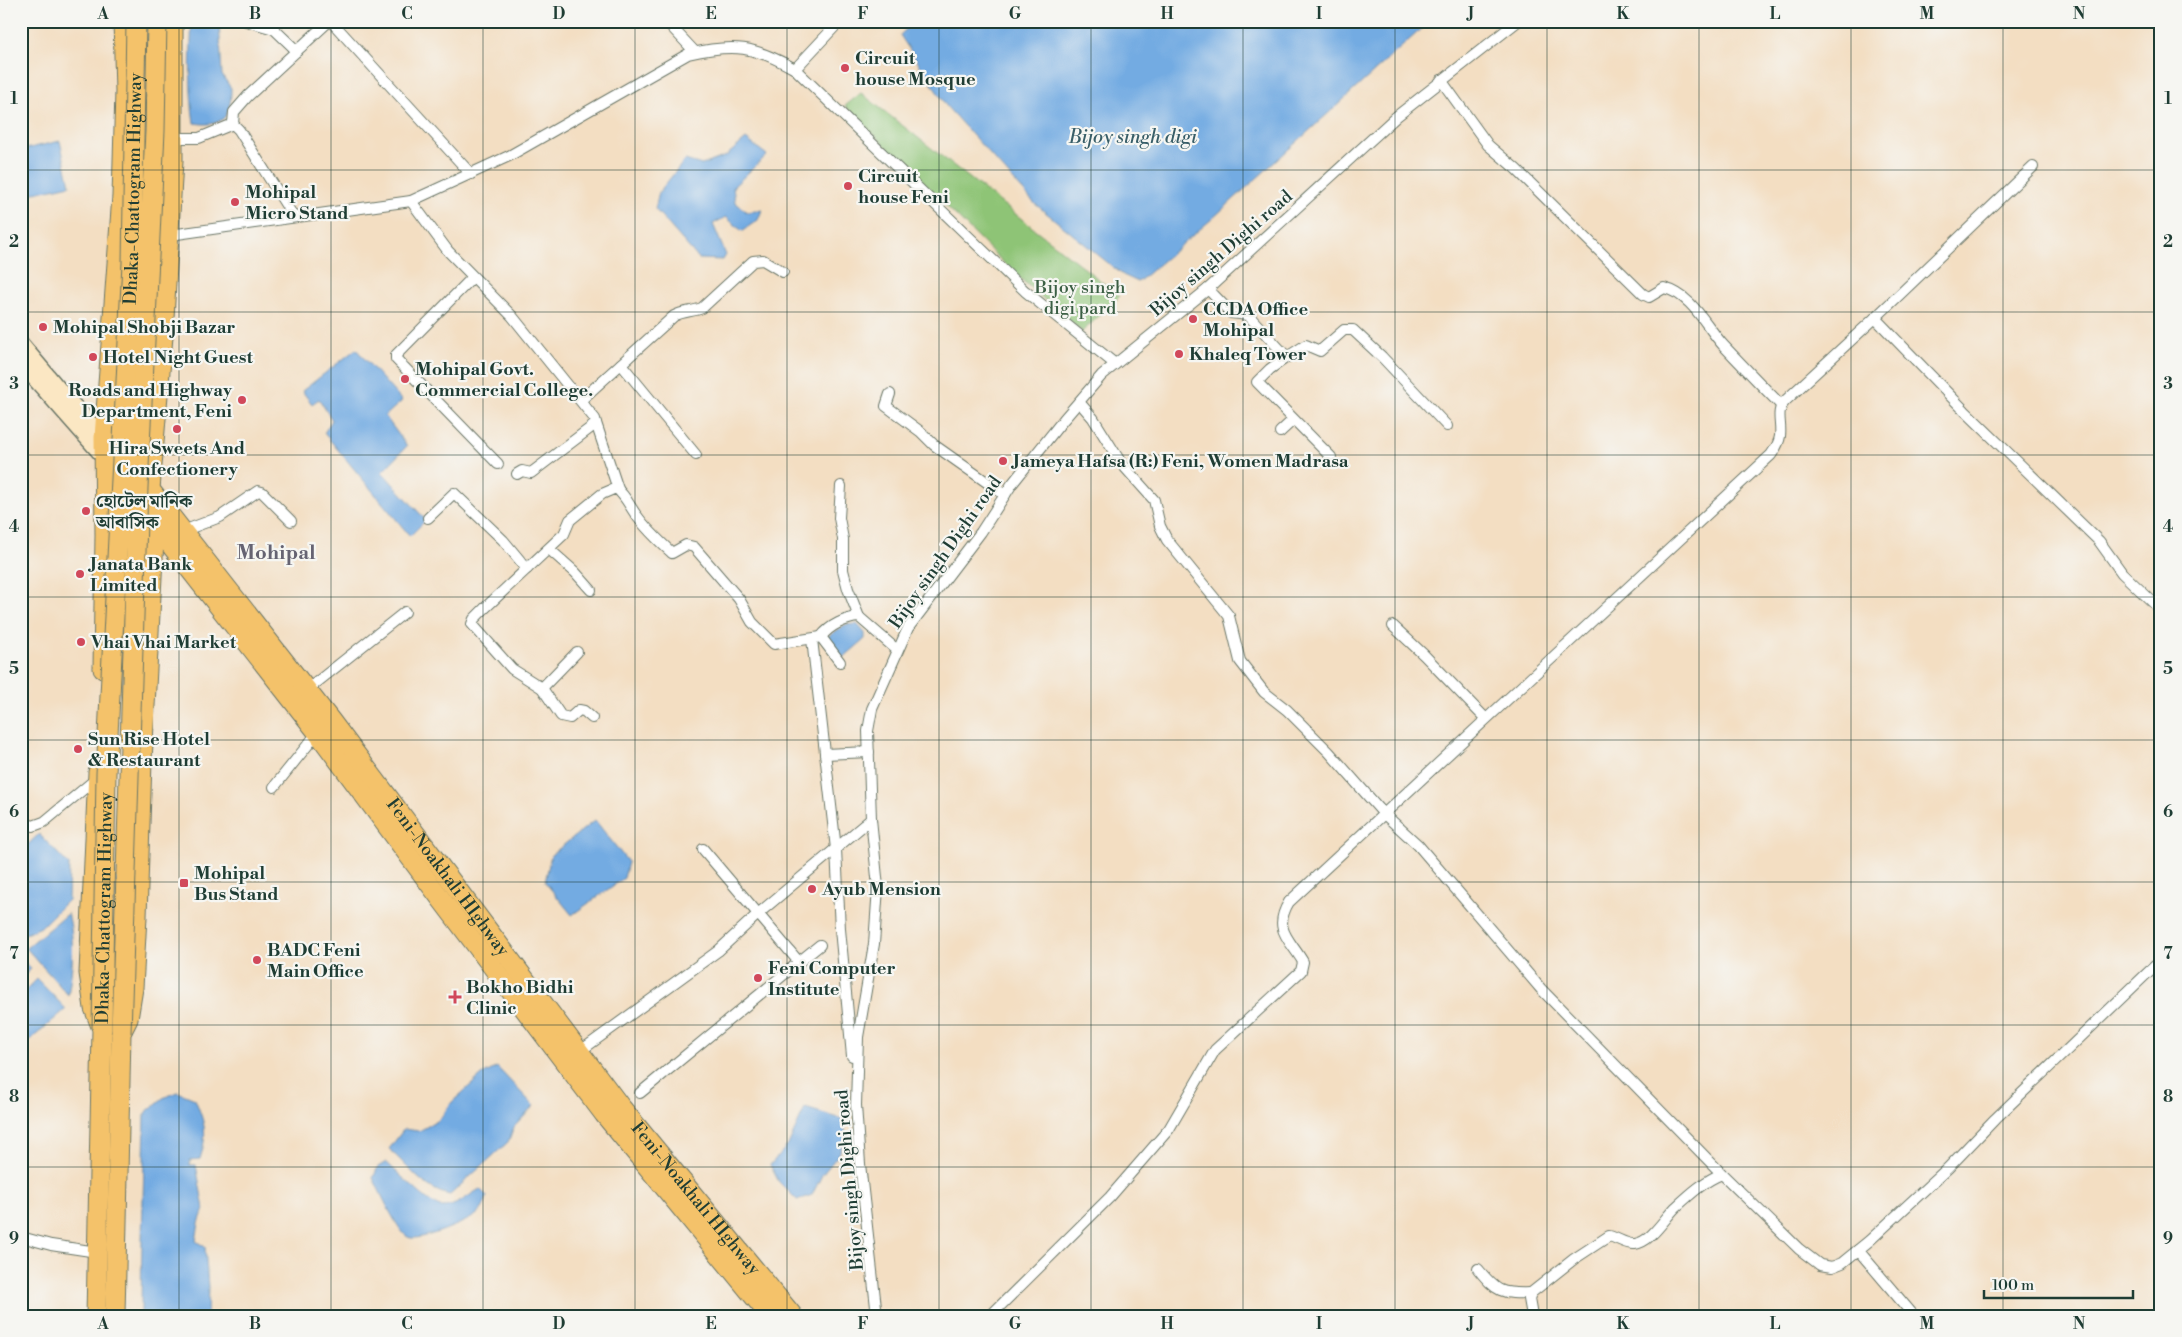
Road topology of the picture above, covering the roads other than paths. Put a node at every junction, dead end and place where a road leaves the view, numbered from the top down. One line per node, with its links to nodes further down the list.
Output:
1 (122, 21): 37 (highway)
2 (136, 21): 80 (highway, Dhaka-Chattogram Highway, bridge)
3 (157, 21): 81 (highway, Dhaka-Chattogram Highway, bridge)
4 (173, 21): 15 (highway)
5 (246, 21): 10 (street)
6 (330, 21): 10 (street); 17 (street)
7 (666, 21): 11 (street)
8 (840, 21): 12 (street)
9 (1518, 21): 13 (street, Bijoy singh Dighi road)
10 (296, 51): 14 (street)
11 (695, 52): 12 (street); 17 (street)
12 (795, 69): 28 (street)
13 (1441, 80): 23 (street, Bijoy singh Dighi road); 32 (street)
14 (233, 124): 15 (street); 19 (street)
15 (174, 138): 20 (highway)
16 (2033, 167): 24 (street)
17 (471, 174): 18 (street)
18 (411, 201): 19 (street); 22 (street)
19 (293, 216): 20 (street)
20 (170, 235): 44 (highway)
21 (783, 272): 27 (street)
22 (473, 277): 30 (street); 41 (street)
23 (1208, 289): 26 (street); 28 (street, Bijoy singh Dighi road)
24 (1875, 318): 32 (street); 54 (street)
25 (23, 354): 37 (main road); 40 (main road)
26 (1288, 357): 33 (street); 35 (street)
27 (621, 364): 30 (street); 38 (street)
28 (1114, 364): 31 (street, Bijoy singh Dighi road)
29 (890, 394): 46 (street)
30 (581, 400): 34 (street)
31 (1079, 402): 46 (street, Bijoy singh Dighi road); 71 (street)
32 (1781, 405): 65 (street)
33 (1293, 420): 36 (street); 39 (street)
34 (596, 423): 42 (street); 45 (street)
35 (1447, 426)
36 (1280, 432)
37 (104, 438): 40 (highway); 44 (highway, Feni-Noakhali HIghway)
38 (696, 455)
39 (1331, 457)
40 (105, 458): 48 (highway, Feni-Noakhali HIghway); 69 (highway)
41 (498, 464)
42 (518, 474)
43 (841, 486): 56 (street)
44 (150, 490): 48 (highway); 50 (highway, Feni-Noakhali HIghway)
45 (618, 490): 51 (street); 58 (street)
46 (1005, 495): 59 (street, Bijoy singh Dighi road)
47 (428, 518): 52 (street)
48 (151, 520): 66 (highway, Feni-Noakhali HIghway); 81 (highway)
49 (291, 521): 50 (street)
50 (183, 532): 63 (highway, Feni-Noakhali HIghway)
51 (549, 549): 52 (street); 53 (street)
52 (527, 569): 62 (street)
53 (591, 590)
54 (2161, 610)
55 (405, 612): 63 (street)
56 (859, 617): 58 (street); 59 (street)
57 (1393, 626): 65 (street)
58 (817, 638): 61 (street); 68 (street)
59 (897, 650): 67 (street, Bijoy singh Dighi road)
60 (577, 652): 62 (street)
61 (840, 662)
62 (542, 688): 64 (street)
63 (307, 690): 66 (highway, Feni-Noakhali HIghway)
64 (592, 718)
65 (1485, 718): 71 (street)
66 (324, 727): 70 (street); 82 (highway, Feni-Noakhali HIghway); 93 (highway, Feni-Noakhali HIghway)
67 (869, 752): 68 (street); 73 (street, Bijoy singh Dighi road)
68 (825, 754): 75 (street)
69 (97, 778): 72 (street); 80 (highway)
70 (274, 787)
71 (1383, 814): 85 (street); 96 (street)
72 (21, 817)
73 (871, 819): 75 (street); 95 (street, Bijoy singh Dighi road)
74 (703, 849): 76 (street)
75 (836, 849): 76 (street); 83 (street)
76 (759, 913): 79 (street); 82 (street)
77 (820, 945): 79 (street)
78 (2161, 960): 87 (street)
79 (799, 962): 84 (street)
80 (102, 1029): 88 (highway, Dhaka-Chattogram Highway)
81 (121, 1033): 92 (highway, Dhaka-Chattogram Highway)
82 (579, 1052): 94 (highway, Feni-Noakhali HIghway)
83 (851, 1071)
84 (640, 1093)
85 (1722, 1174): 87 (street); 90 (street)
86 (21, 1237): 88 (street)
87 (1858, 1250): 98 (street)
88 (97, 1252): 91 (highway, Dhaka-Chattogram Highway)
89 (1478, 1270): 90 (street)
90 (1531, 1293): 97 (street)
91 (96, 1316)
92 (115, 1316)
93 (770, 1316)
94 (793, 1316)
95 (877, 1316)
96 (990, 1316)
97 (1532, 1316)
98 (1914, 1316)

